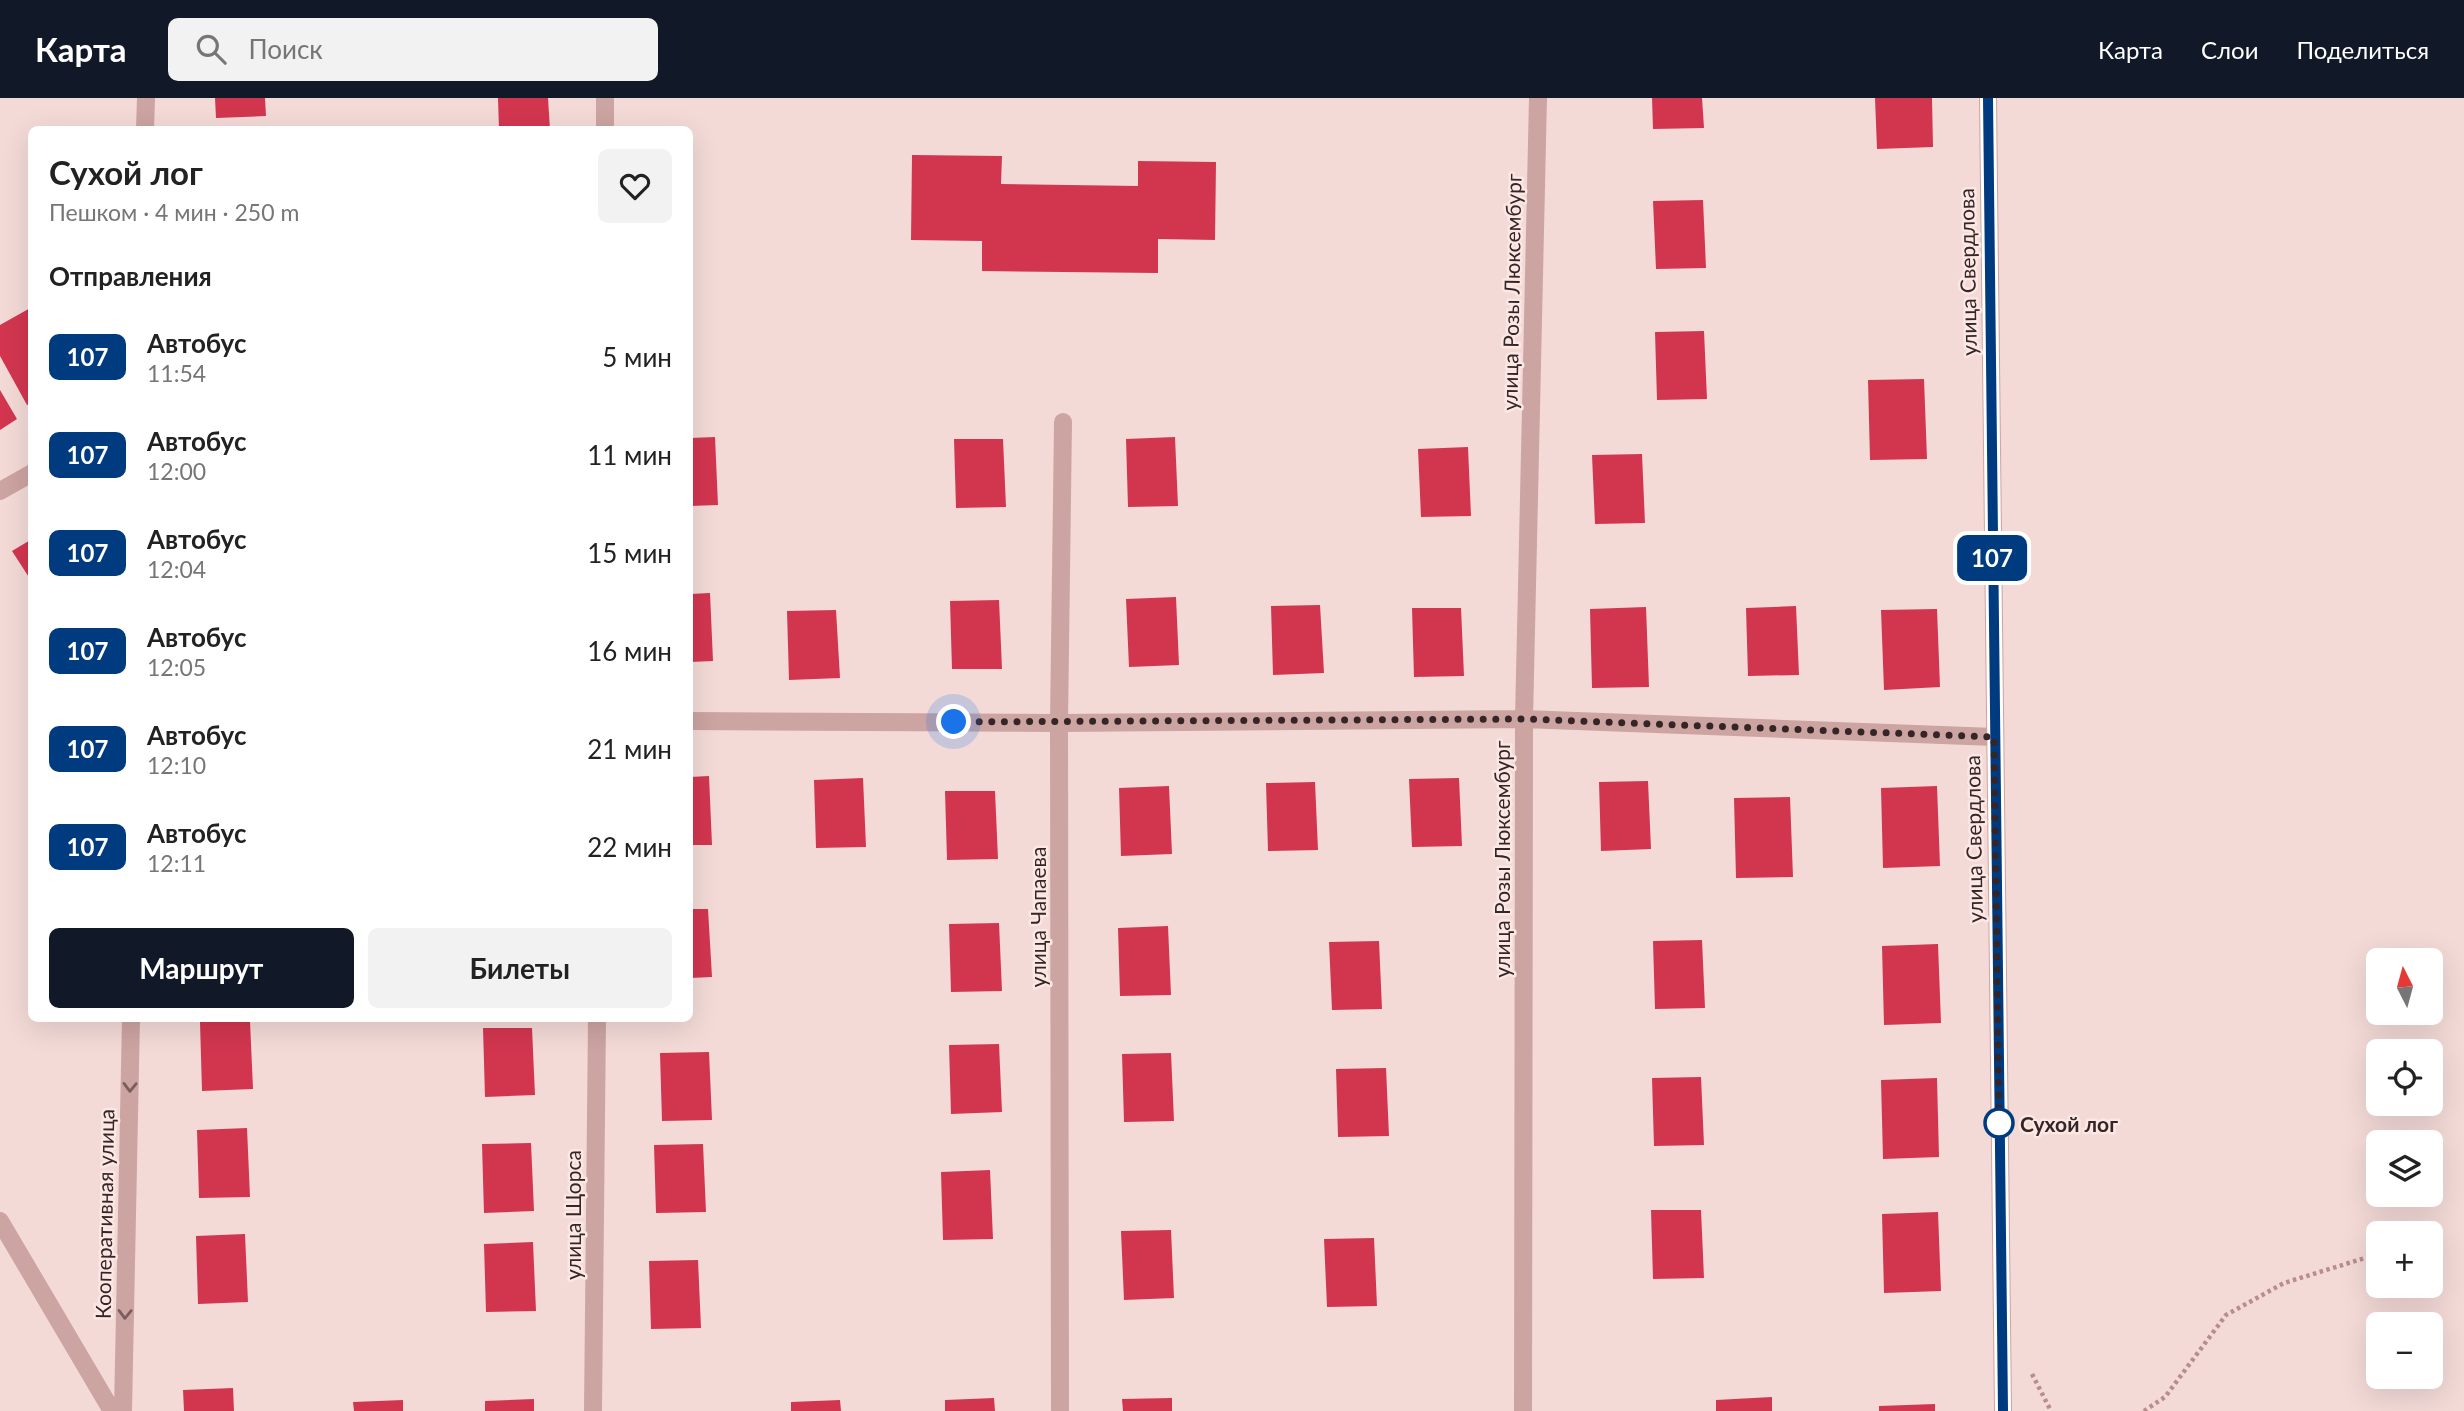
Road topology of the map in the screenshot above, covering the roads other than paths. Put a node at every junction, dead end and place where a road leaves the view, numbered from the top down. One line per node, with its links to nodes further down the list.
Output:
1 (146, 98): 5 (street)
2 (605, 98): 6 (street)
3 (1538, 98): 10 (street, улица Розы Люксембург)
4 (1988, 98): 13 (street, улица Свердлова)
5 (145, 126)
6 (605, 126)
7 (1063, 422): 12 (street, улица Чапаева)
8 (28, 475): 9 (street)
9 (0, 491)
10 (1524, 719): 12 (street); 13 (street); 21 (street, улица Розы Люксембург)
11 (693, 721): 12 (street)
12 (1059, 723): 20 (street, улица Чапаева)
13 (1994, 737): 22 (street, улица Свердлова)
14 (131, 1022): 18 (street, Кооперативная улица, one-way to 18)
15 (597, 1022): 19 (street, улица Щорса)
16 (0, 1221): 17 (street)
17 (112, 1411)
18 (123, 1411)
19 (593, 1411)
20 (1060, 1411)
21 (1523, 1411)
22 (2003, 1411)

